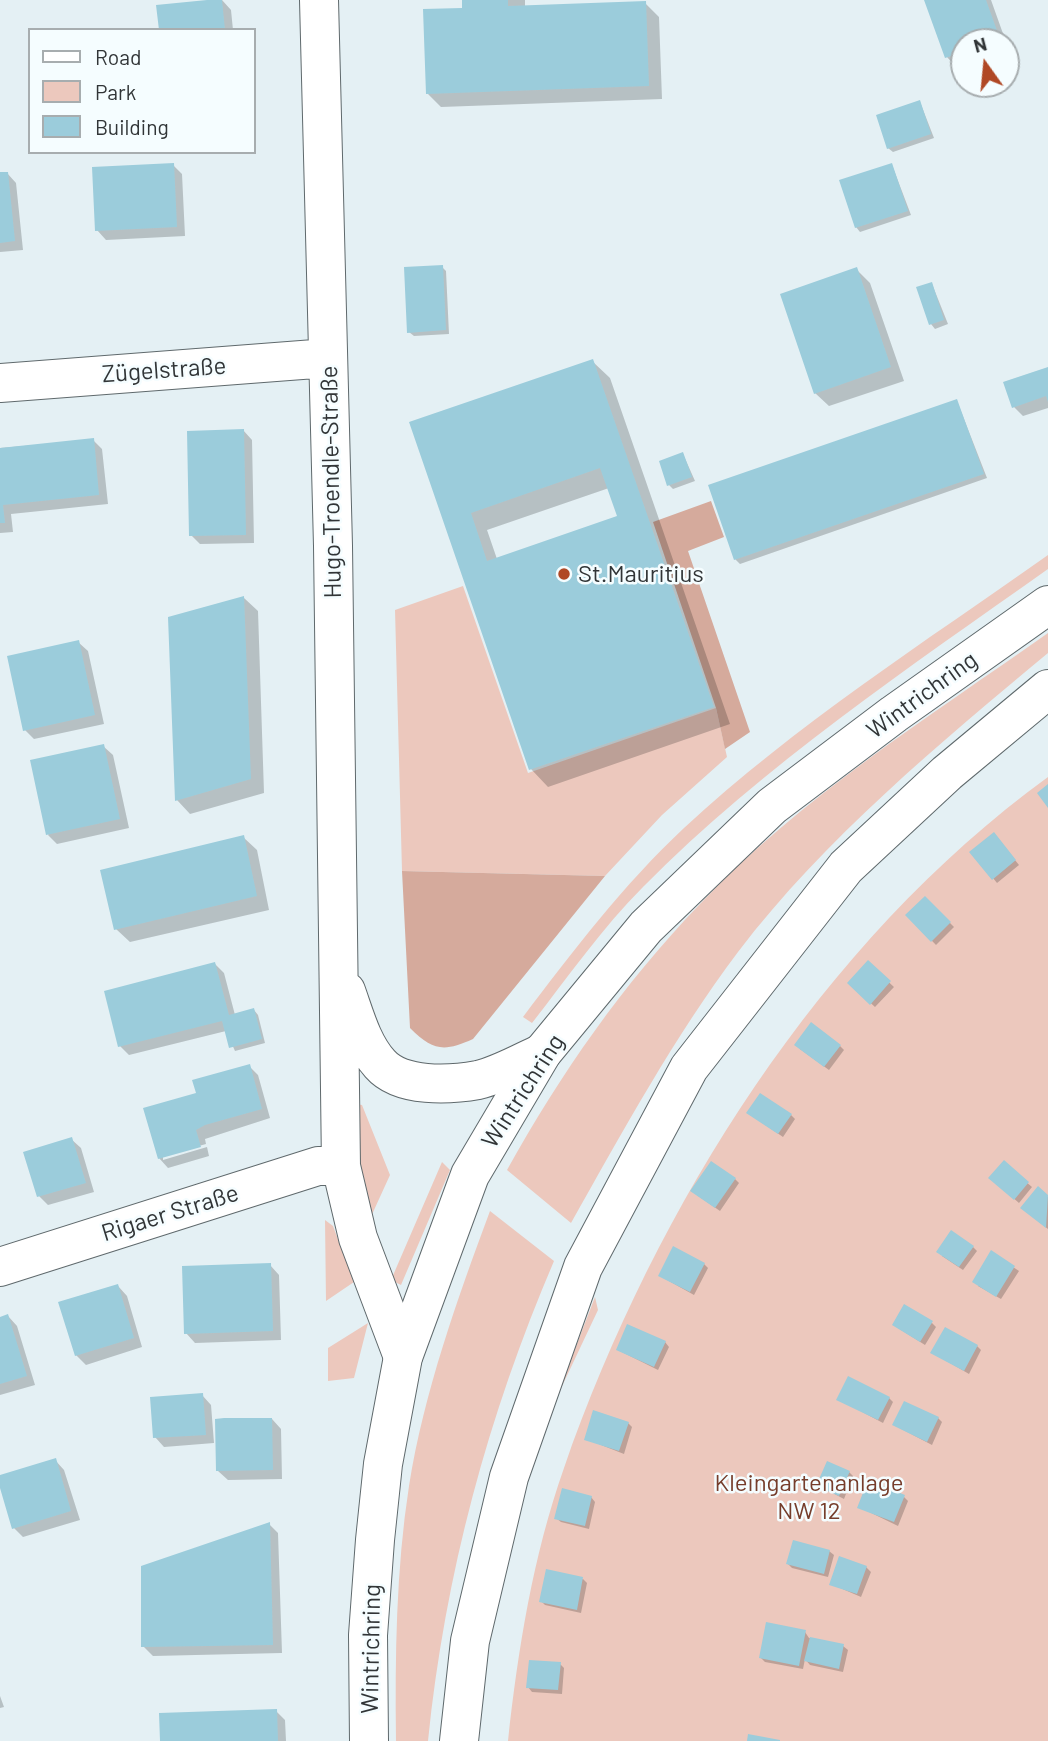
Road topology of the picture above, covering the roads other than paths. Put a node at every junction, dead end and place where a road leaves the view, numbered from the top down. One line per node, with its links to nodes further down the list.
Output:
1 (319, 0): 2 (main road, Hugo-Troendle-Straße)
2 (328, 358): 3 (main road, Zügelstraße); 6 (main road, Hugo-Troendle-Straße)
3 (0, 383)
4 (1048, 605): 7 (main road, Wintrichring)
5 (1048, 689): 12 (main road)
6 (336, 965): 7 (main road, Hugo-Troendle-Straße); 8 (main road, Hugo-Troendle-Straße)
7 (542, 1053): 10 (main road, Wintrichring)
8 (341, 1166): 9 (main road, Rigaer Straße); 10 (main road, Hugo-Troendle-Straße)
9 (0, 1267)
10 (403, 1357): 11 (main road, Wintrichring)
11 (369, 1741)
12 (458, 1741)

